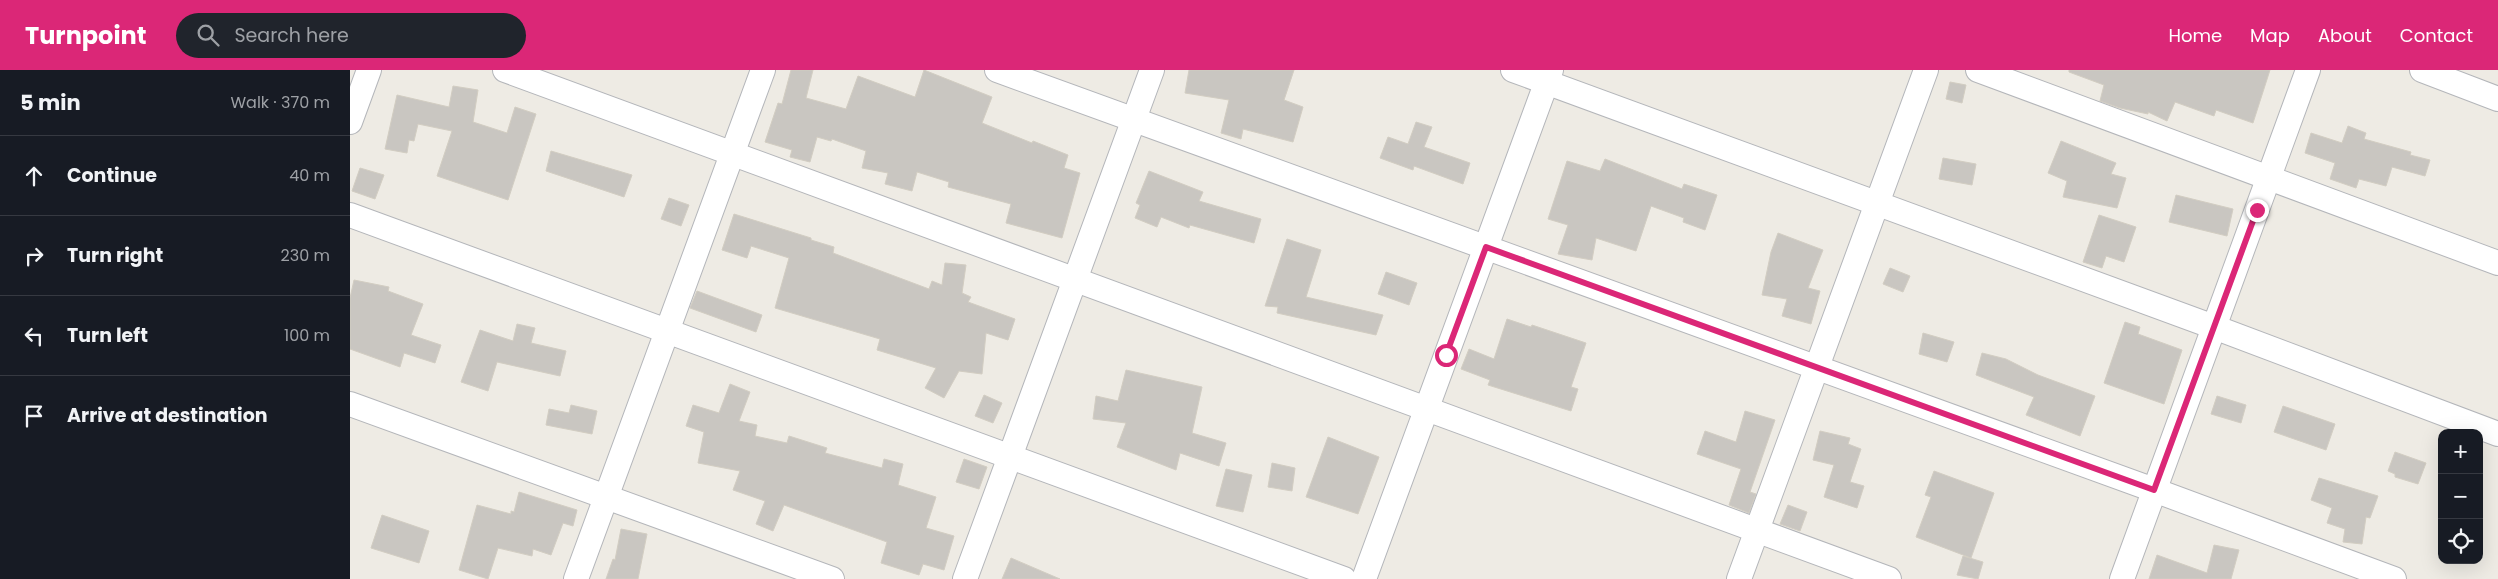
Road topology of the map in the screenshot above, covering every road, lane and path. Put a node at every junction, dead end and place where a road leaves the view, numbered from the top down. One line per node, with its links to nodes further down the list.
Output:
1 (369, 70): 14 (street)
2 (506, 70): 15 (street)
3 (763, 70): 15 (street)
4 (997, 70): 13 (street)
5 (1152, 70): 13 (street)
6 (1513, 70): 11 (street)
7 (1926, 70): 17 (street)
8 (1978, 70): 16 (street)
9 (2308, 70): 16 (street)
10 (2422, 70): 12 (street)
11 (1549, 76): 17 (street); 19 (street)
12 (2498, 99)
13 (1134, 120): 19 (street); 21 (street)
14 (350, 122)
15 (733, 154): 21 (street); 23 (street)
16 (2269, 176): 20 (street); 22 (street)
17 (1877, 203): 22 (street); 24 (street)
18 (350, 215): 23 (street)
19 (1486, 247): 24 (street); 26 (street)
20 (2498, 263)
21 (1075, 280): 26 (street); 28 (street)
22 (2214, 327): 27 (street); 29 (street)
23 (667, 332): 28 (street); 30 (street)
24 (1817, 367): 29 (street); 31 (street)
25 (350, 404): 30 (street)
26 (1426, 409): 31 (street); 36 (street)
27 (2498, 434)
28 (1010, 457): 34 (street); 35 (street)
29 (2154, 490): 39 (street); 40 (street)
30 (606, 497): 32 (street); 33 (street)
31 (1757, 530): 37 (street); 38 (street)
32 (576, 579)
33 (832, 579)
34 (965, 579)
35 (1344, 579)
36 (1364, 579)
37 (1739, 579)
38 (1889, 579)
39 (2122, 579)
40 (2394, 579)

